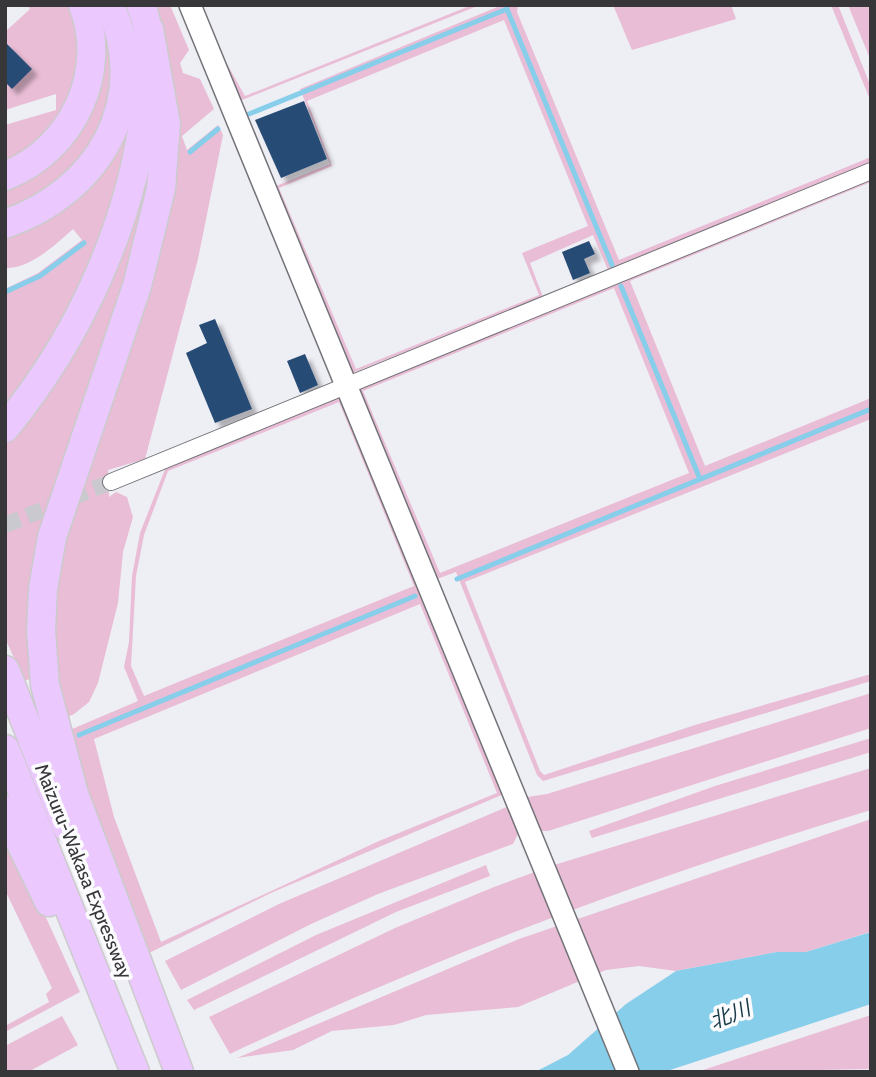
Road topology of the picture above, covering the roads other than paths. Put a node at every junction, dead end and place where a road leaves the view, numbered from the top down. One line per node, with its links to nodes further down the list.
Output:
1 (83, 5): 6 (highway)
2 (110, 5): 7 (highway)
3 (190, 5): 8 (street)
4 (145, 17): 9 (highway); 12 (highway)
5 (871, 171): 8 (street)
6 (5, 176)
7 (5, 224)
8 (346, 385): 10 (street); 18 (street)
9 (5, 428)
10 (111, 482)
11 (5, 670): 12 (highway, Maizuru-Wakasa Expressway)
12 (39, 722): 16 (highway, Maizuru-Wakasa Expressway); 17 (highway)
13 (5, 749): 15 (highway, Maizuru-Wakasa Expressway)
14 (5, 810): 15 (highway)
15 (132, 1072)
16 (163, 1072)
17 (179, 1072)
18 (628, 1072)

